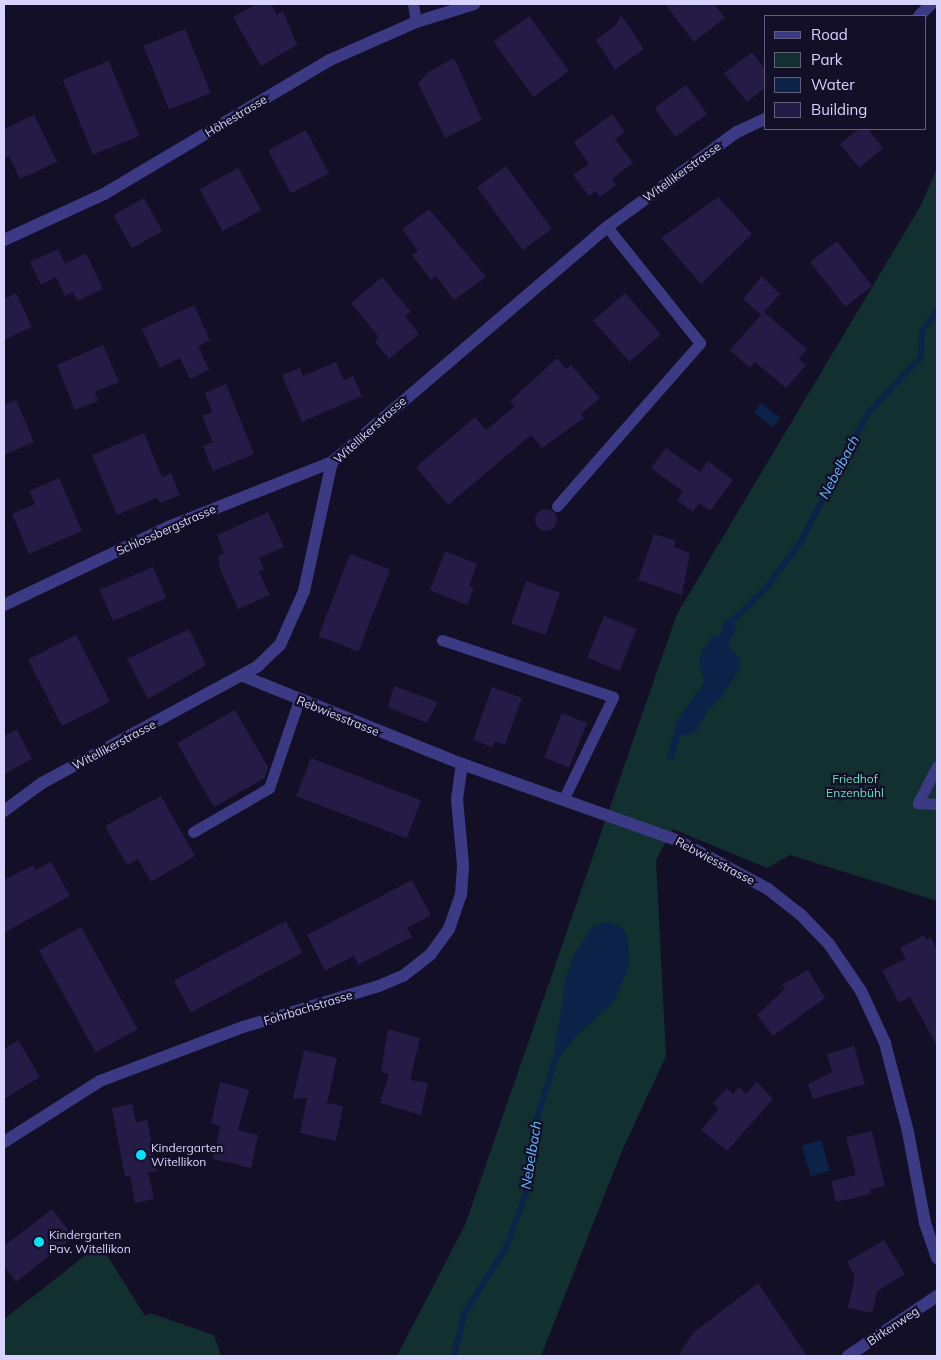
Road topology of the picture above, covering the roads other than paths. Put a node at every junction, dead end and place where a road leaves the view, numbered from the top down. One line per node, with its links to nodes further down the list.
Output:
1 (413, 4): 5 (lane)
2 (474, 4): 5 (street, Höhestrasse)
3 (931, 4): 4 (street)
4 (920, 15)
5 (416, 22): 8 (street, Höhestrasse)
6 (764, 119): 7 (street, Witellikerstrasse)
7 (607, 227): 9 (street, Witellikerstrasse); 10 (lane)
8 (4, 240)
9 (332, 462): 11 (street, Schlossbergstrasse); 13 (street, Witellikerstrasse)
10 (557, 506)
11 (4, 605)
12 (442, 640): 17 (lane)
13 (243, 676): 14 (street, Rebwiesstrasse); 19 (street, Witellikerstrasse)
14 (299, 700): 15 (street, Rebwiesstrasse); 20 (lane)
15 (462, 764): 17 (street, Rebwiesstrasse); 21 (street, Fohrbachstrasse)
16 (937, 766): 18 (lane)
17 (562, 800): 22 (street, Rebwiesstrasse)
18 (937, 804)
19 (4, 811)
20 (193, 832)
21 (4, 1142)
22 (937, 1258)
23 (937, 1296): 24 (street, Birkenweg)
24 (848, 1356)

